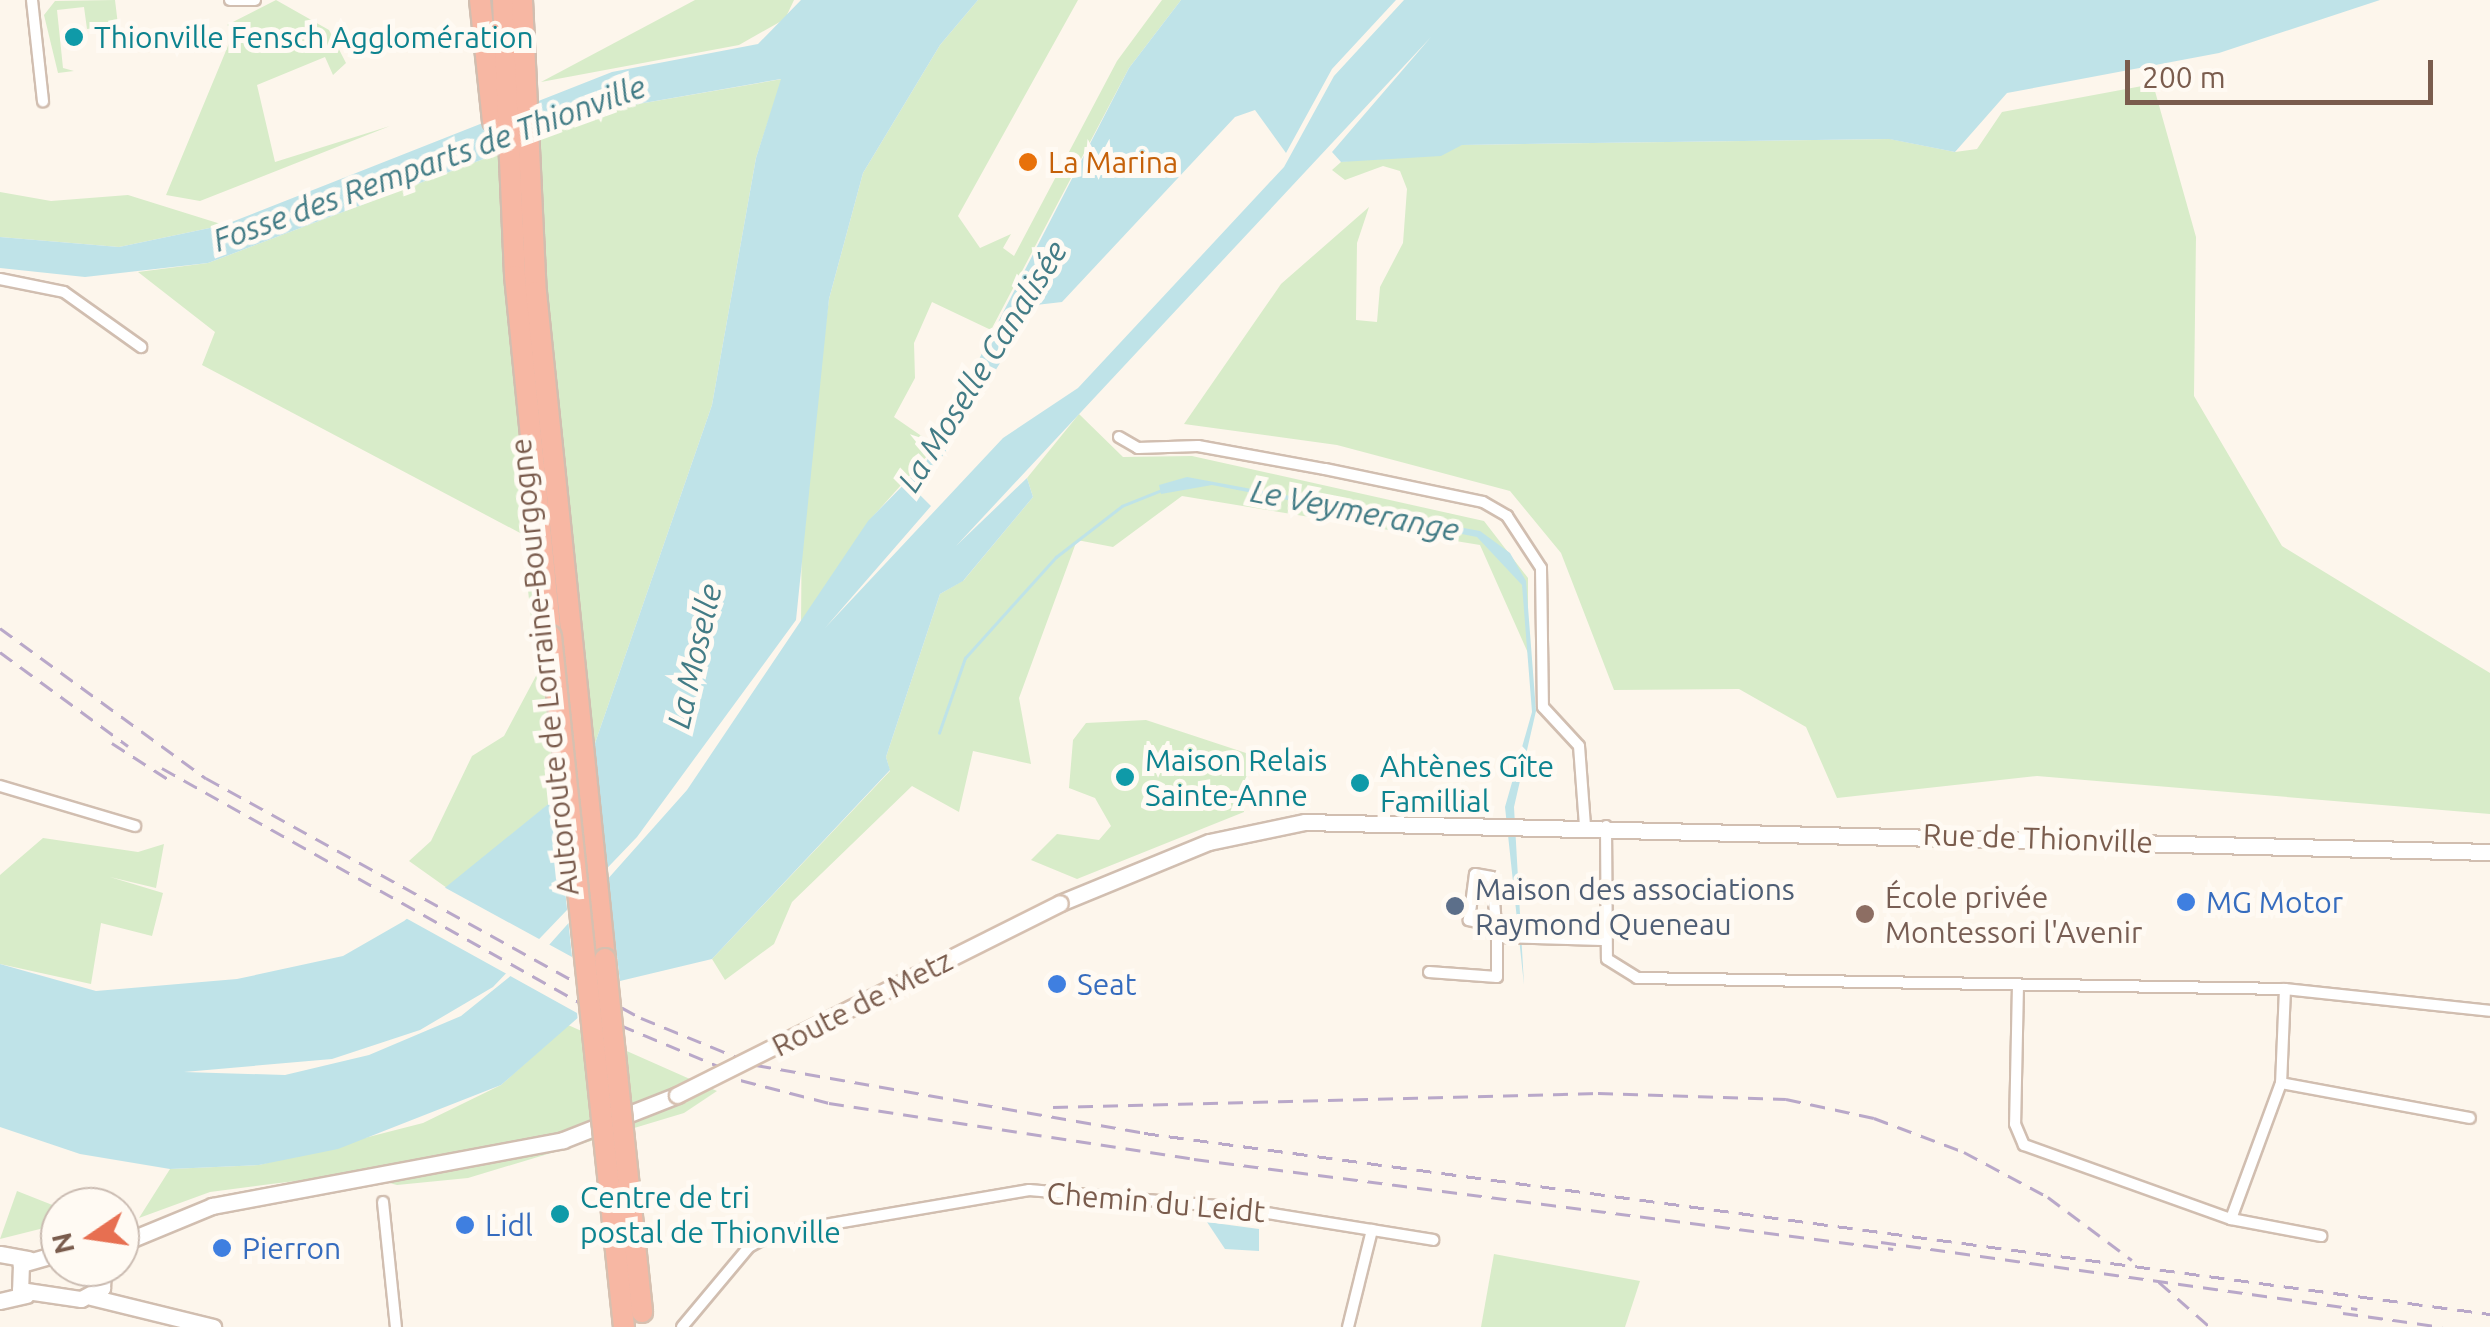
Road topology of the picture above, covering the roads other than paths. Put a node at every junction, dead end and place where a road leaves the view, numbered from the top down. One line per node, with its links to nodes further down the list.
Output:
1 (32, 0): 8 (street)
2 (230, 0): 3 (street)
3 (255, 0)
4 (480, 0): 7 (highway)
5 (503, 0): 7 (highway, Autoroute de Lorraine-Bourgogne)
6 (522, 0): 7 (highway, Autoroute de Lorraine-Bourgogne)
7 (506, 99): 9 (highway); 9 (highway, Autoroute de Lorraine-Bourgogne)
8 (43, 101)
9 (510, 164): 13 (highway, Autoroute de Lorraine-Bourgogne); 13 (highway, Autoroute de Lorraine-Bourgogne)
10 (0, 279): 11 (street)
11 (142, 347)
12 (1119, 438): 15 (street)
13 (561, 635): 49 (highway, Autoroute de Lorraine-Bourgogne, bridge); 50 (highway, Autoroute de Lorraine-Bourgogne, bridge)
14 (0, 786): 16 (street)
15 (1585, 825): 17 (main road, Rue de Thionville); 30 (main road, Route de Metz, bridge)
16 (134, 826)
17 (1606, 826): 18 (main road, Rue de Thionville); 20 (street)
18 (2490, 852)
19 (1494, 931): 19 (street); 20 (street); 21 (street)
20 (1606, 940): 22 (street)
21 (1430, 972)
22 (2018, 986): 23 (street); 28 (street)
23 (2286, 990): 24 (street); 25 (street)
24 (2490, 1010)
25 (2282, 1083): 26 (street); 28 (street)
26 (2470, 1118)
27 (383, 1202): 48 (street)
28 (2232, 1219): 31 (street)
29 (1372, 1230): 34 (street, Chemin du Leidt); 51 (street, Chemin du Leidt); 52 (street)
30 (143, 1236): 32 (main road, Route de Metz); 33 (main road, Route de Metz)
31 (2321, 1236)
32 (140, 1237)
33 (140, 1238)
34 (1433, 1240)
35 (40, 1256): 37 (main road)
36 (0, 1257): 37 (main road); 38 (main road)
37 (29, 1258): 38 (main road)
38 (16, 1278): 41 (main road); 42 (main road)
39 (96, 1287): 43 (main road)
40 (122, 1287): 45 (main road)
41 (0, 1290)
42 (26, 1295): 43 (main road); 44 (main road)
43 (91, 1296): 45 (main road)
44 (0, 1300)
45 (149, 1312): 46 (main road)
46 (177, 1323): 47 (main road)
47 (213, 1327)
48 (396, 1327)
49 (624, 1327)
50 (644, 1327)
51 (682, 1327)
52 (1348, 1327)

